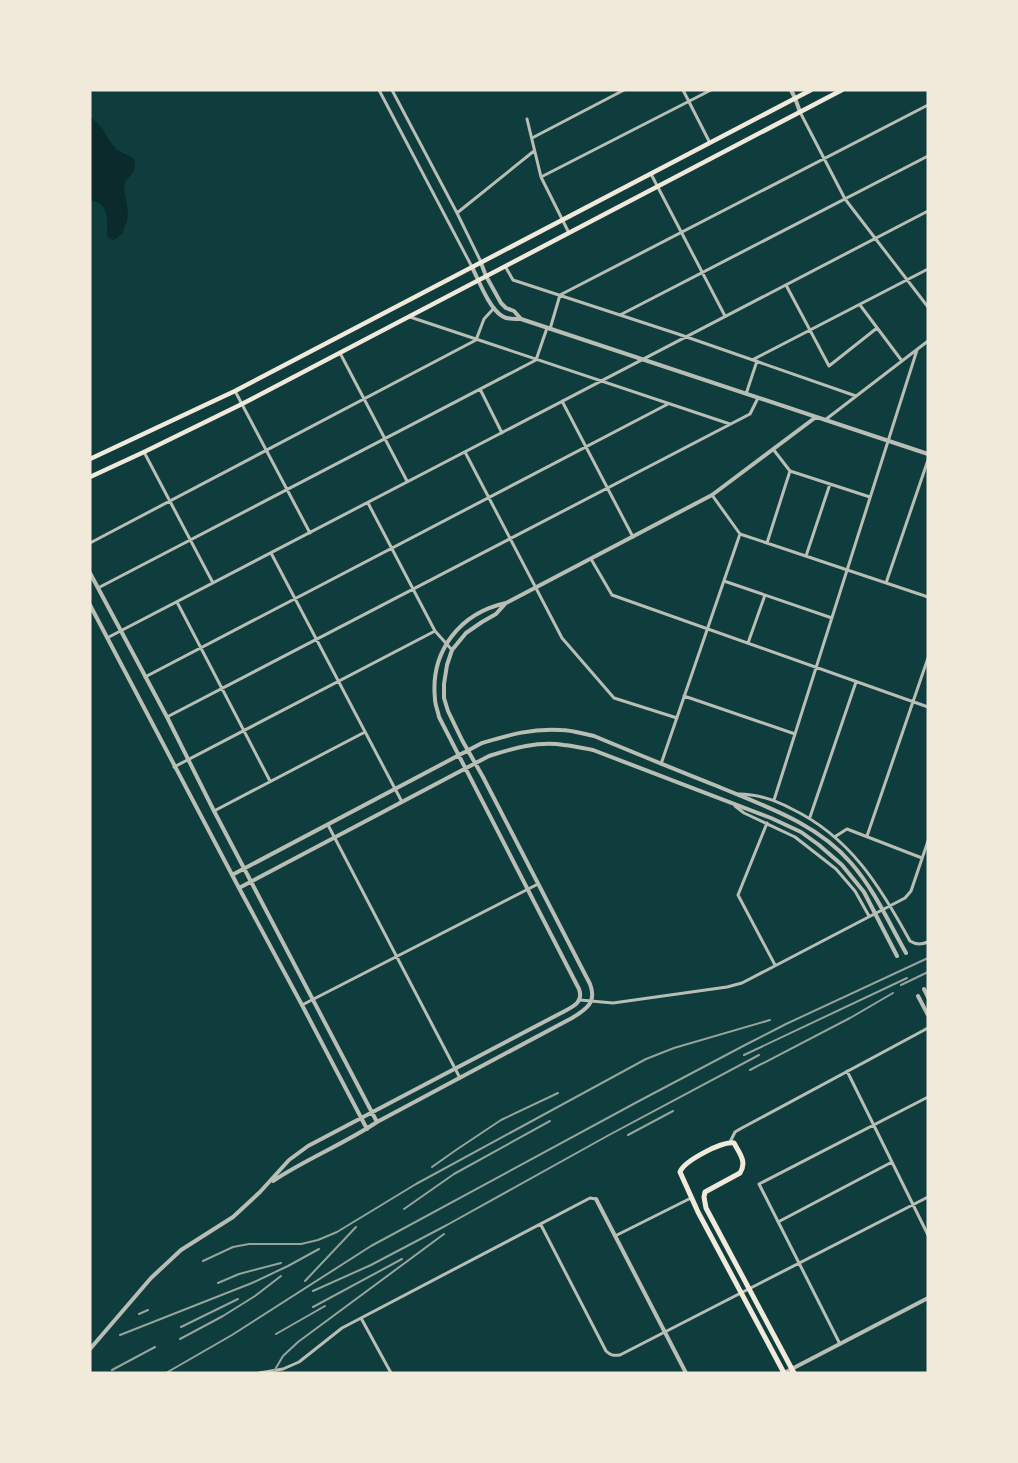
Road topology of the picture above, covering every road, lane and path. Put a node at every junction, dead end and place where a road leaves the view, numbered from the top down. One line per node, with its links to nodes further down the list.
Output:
1 (379, 90): 31 (street)
2 (392, 90): 24 (street)
3 (624, 90): 14 (street)
4 (683, 90): 10 (street)
5 (711, 90): 10 (street)
6 (791, 90): 9 (street)
7 (811, 90): 9 (main road)
8 (842, 90): 12 (main road)
9 (795, 98): 12 (street); 15 (main road)
10 (689, 102): 15 (street); 20 (street)
11 (928, 105): 18 (street)
12 (800, 112): 18 (street); 21 (main road)
13 (527, 119): 14 (street)
14 (532, 138): 16 (street)
15 (710, 143): 19 (main road)
16 (534, 151): 20 (street); 24 (street)
17 (928, 156): 22 (street)
18 (824, 159): 22 (street); 26 (street)
19 (651, 174): 21 (street); 25 (main road)
20 (541, 177): 25 (street)
21 (658, 186): 26 (street); 27 (main road)
22 (845, 199): 28 (street); 33 (street)
23 (928, 211): 28 (street)
24 (457, 213): 29 (street)
25 (563, 220): 27 (street); 29 (main road)
26 (682, 232): 33 (street); 38 (street)
27 (569, 233): 30 (main road)
28 (875, 238): 36 (street); 37 (street)
29 (481, 262): 31 (main road); 34 (street)
30 (505, 266): 34 (main road); 38 (street)
31 (472, 267): 35 (street); 60 (main road)
32 (928, 269): 36 (street)
33 (702, 273): 42 (street); 43 (street)
34 (486, 276): 35 (main road); 45 (street)
35 (478, 280): 41 (street); 44 (main road)
36 (908, 280): 39 (street); 40 (street)
37 (786, 285): 43 (street); 48 (street)
38 (560, 295): 42 (street); 46 (street)
39 (860, 304): 47 (street); 48 (street)
40 (928, 307)
41 (494, 308): 45 (street); 50 (street)
42 (620, 315): 49 (street)
43 (725, 316): 49 (street)
44 (409, 317): 50 (street); 53 (main road)
45 (521, 319): 46 (street)
46 (548, 328): 54 (street); 55 (street)
47 (877, 328): 48 (street); 57 (street)
48 (809, 331): 56 (street)
49 (686, 336): 54 (street); 56 (street)
50 (476, 340): 55 (street); 63 (street)
51 (928, 341): 52 (street)
52 (917, 350): 57 (street); 73 (street)
53 (340, 353): 63 (street); 66 (main road)
54 (643, 359): 58 (street); 61 (street)
55 (536, 360): 58 (street); 59 (street)
56 (755, 361): 61 (street); 62 (street)
57 (902, 361): 62 (street)
58 (601, 381): 65 (street); 67 (street)
59 (480, 389): 71 (street); 72 (street)
60 (235, 391): 66 (street); 80 (main road)
61 (746, 393): 64 (street)
62 (856, 396): 69 (street)
63 (363, 398): 72 (street); 76 (street)
64 (758, 398): 68 (street); 70 (street)
65 (562, 401): 71 (street); 74 (street)
66 (242, 404): 76 (street); 77 (main road)
67 (668, 404): 70 (street); 74 (street)
68 (816, 417): 69 (street); 75 (street)
69 (825, 420): 73 (street)
70 (730, 424): 86 (street)
71 (502, 433): 78 (street)
72 (385, 439): 84 (street); 87 (street)
73 (889, 441): 79 (street); 90 (street)
74 (586, 447): 86 (street); 89 (street)
75 (773, 449): 82 (street); 88 (street)
76 (266, 451): 87 (street); 91 (street)
77 (144, 452): 83 (main road); 91 (street)
78 (465, 452): 84 (street); 89 (street)
79 (928, 454)
80 (90, 459)
81 (928, 460): 108 (street)
82 (790, 471): 85 (street); 99 (street)
83 (90, 477)
84 (407, 482): 92 (street)
85 (830, 484): 90 (street); 102 (street)
86 (608, 488): 95 (street); 96 (street)
87 (287, 490): 93 (street); 97 (street)
88 (712, 495): 94 (street); 95 (street)
89 (489, 497): 96 (street); 100 (street)
90 (871, 497): 104 (street)
91 (170, 501): 97 (street); 98 (street)
92 (368, 502): 93 (street); 100 (street)
93 (310, 533): 101 (street)
94 (740, 534): 99 (street); 106 (street)
95 (633, 537): 103 (street)
96 (511, 538): 109 (street); 111 (street)
97 (190, 540): 107 (street); 110 (street)
98 (90, 543)
99 (767, 543): 102 (street)
100 (392, 548): 111 (street); 114 (street)
101 (271, 553): 107 (street); 114 (street)
102 (806, 556): 104 (street)
103 (591, 559): 109 (street); 119 (street)
104 (848, 571): 108 (street); 118 (street)
105 (90, 573): 110 (street)
106 (724, 581): 112 (street); 119 (street)
107 (213, 583): 115 (street)
108 (886, 583): 113 (street)
109 (536, 587): 116 (street); 138 (street)
110 (98, 588): 120 (street)
111 (413, 589): 121 (street); 123 (street)
112 (765, 595): 118 (street); 124 (street)
113 (928, 597)
114 (295, 598): 123 (street); 126 (street)
115 (177, 602): 120 (street); 126 (street)
116 (506, 603): 125 (street); 127 (street)
117 (90, 605): 122 (street)
118 (832, 618): 129 (street)
119 (707, 629): 124 (street); 134 (street)
120 (120, 631): 122 (street); 130 (street)
121 (435, 631): 125 (street); 131 (street)
122 (107, 639): 147 (street)
123 (317, 639): 131 (street); 133 (street)
124 (748, 643): 129 (street)
125 (446, 644): 127 (street); 143 (street)
126 (201, 648): 130 (street); 133 (street)
127 (452, 650): 142 (street)
128 (928, 658): 135 (street)
129 (816, 668): 132 (street); 141 (street)
130 (145, 677): 137 (street)
131 (339, 682): 139 (street); 140 (street)
132 (856, 682): 135 (street); 156 (street)
133 (222, 689): 137 (street); 139 (street)
134 (684, 696): 138 (street); 141 (street)
135 (913, 702): 136 (street); 159 (street)
136 (928, 707)
137 (167, 717): 144 (street)
138 (677, 718): 146 (street)
139 (244, 731): 144 (street); 149 (street)
140 (365, 732): 149 (street); 150 (street)
141 (795, 734): 152 (street)
142 (468, 751): 143 (street); 145 (street); 146 (street)
143 (459, 756): 148 (street); 150 (street)
144 (189, 760): 147 (street); 155 (street)
145 (475, 764): 148 (street); 154 (street); 167 (street)
146 (661, 764): 151 (street)
147 (174, 767): 165 (street)
148 (465, 769): 153 (street); 169 (street)
149 (270, 781): 155 (street)
150 (395, 789): 153 (street); 158 (street)
151 (734, 793): 152 (street); 173 (street)
152 (774, 800): 156 (street)
153 (402, 802): 161 (street)
154 (731, 802): 157 (street); 175 (street)
155 (214, 811): 164 (street)
156 (810, 817): 160 (street)
157 (766, 823): 171 (street); 176 (street)
158 (328, 825): 161 (street); 164 (street)
159 (867, 836): 160 (street); 163 (street)
160 (836, 837): 170 (street)
161 (335, 838): 166 (street); 174 (street)
162 (928, 841): 163 (street)
163 (922, 858): 170 (street)
164 (245, 868): 165 (street); 166 (street)
165 (232, 875): 168 (street)
166 (252, 882): 168 (street); 180 (street)
167 (538, 884): 169 (street); 182 (street)
168 (239, 888): 183 (street)
169 (528, 889): 174 (street); 181 (street)
170 (891, 905): 171 (street); 172 (street)
171 (871, 915): 176 (street)
172 (928, 942)
173 (906, 953)
174 (397, 956): 180 (street); 186 (street)
175 (897, 956)
176 (775, 965): 182 (street)
177 (924, 988): 179 (street)
178 (918, 996): 184 (street)
179 (928, 997)
180 (313, 999): 183 (street); 190 (street)
181 (580, 1000): 182 (street); 186 (street)
182 (591, 1001): 188 (street)
183 (302, 1005): 191 (street)
184 (928, 1015)
185 (927, 1029): 187 (street)
186 (455, 1069): 188 (street); 190 (street)
187 (847, 1071): 193 (street); 195 (street)
188 (460, 1078): 192 (street)
189 (928, 1097): 193 (street)
190 (372, 1111): 191 (street); 192 (street)
191 (360, 1117): 194 (street); 197 (street)
192 (377, 1122): 194 (street)
193 (874, 1125): 196 (street); 202 (street)
194 (367, 1129): 197 (street)
195 (730, 1142): 199 (main road); 207 (main road)
196 (892, 1162): 201 (street); 202 (street)
197 (267, 1185): 213 (street)
198 (928, 1197): 201 (street)
199 (692, 1198): 205 (street); 208 (main road)
200 (596, 1199): 203 (street); 205 (street)
201 (913, 1205): 204 (street); 206 (street)
202 (778, 1222): 206 (street)
203 (541, 1225): 210 (street); 211 (street)
204 (928, 1235)
205 (615, 1236): 211 (street)
206 (799, 1263): 207 (street); 212 (street)
207 (749, 1289): 208 (street); 214 (main road)
208 (741, 1293): 211 (street); 218 (main road)
209 (928, 1298): 212 (street)
210 (361, 1318): 215 (street); 216 (street)
211 (664, 1332): 217 (street)
212 (840, 1344): 214 (street)
213 (90, 1349)
214 (793, 1371): 218 (street)
215 (259, 1373)
216 (391, 1373)
217 (686, 1373)
218 (784, 1373)

